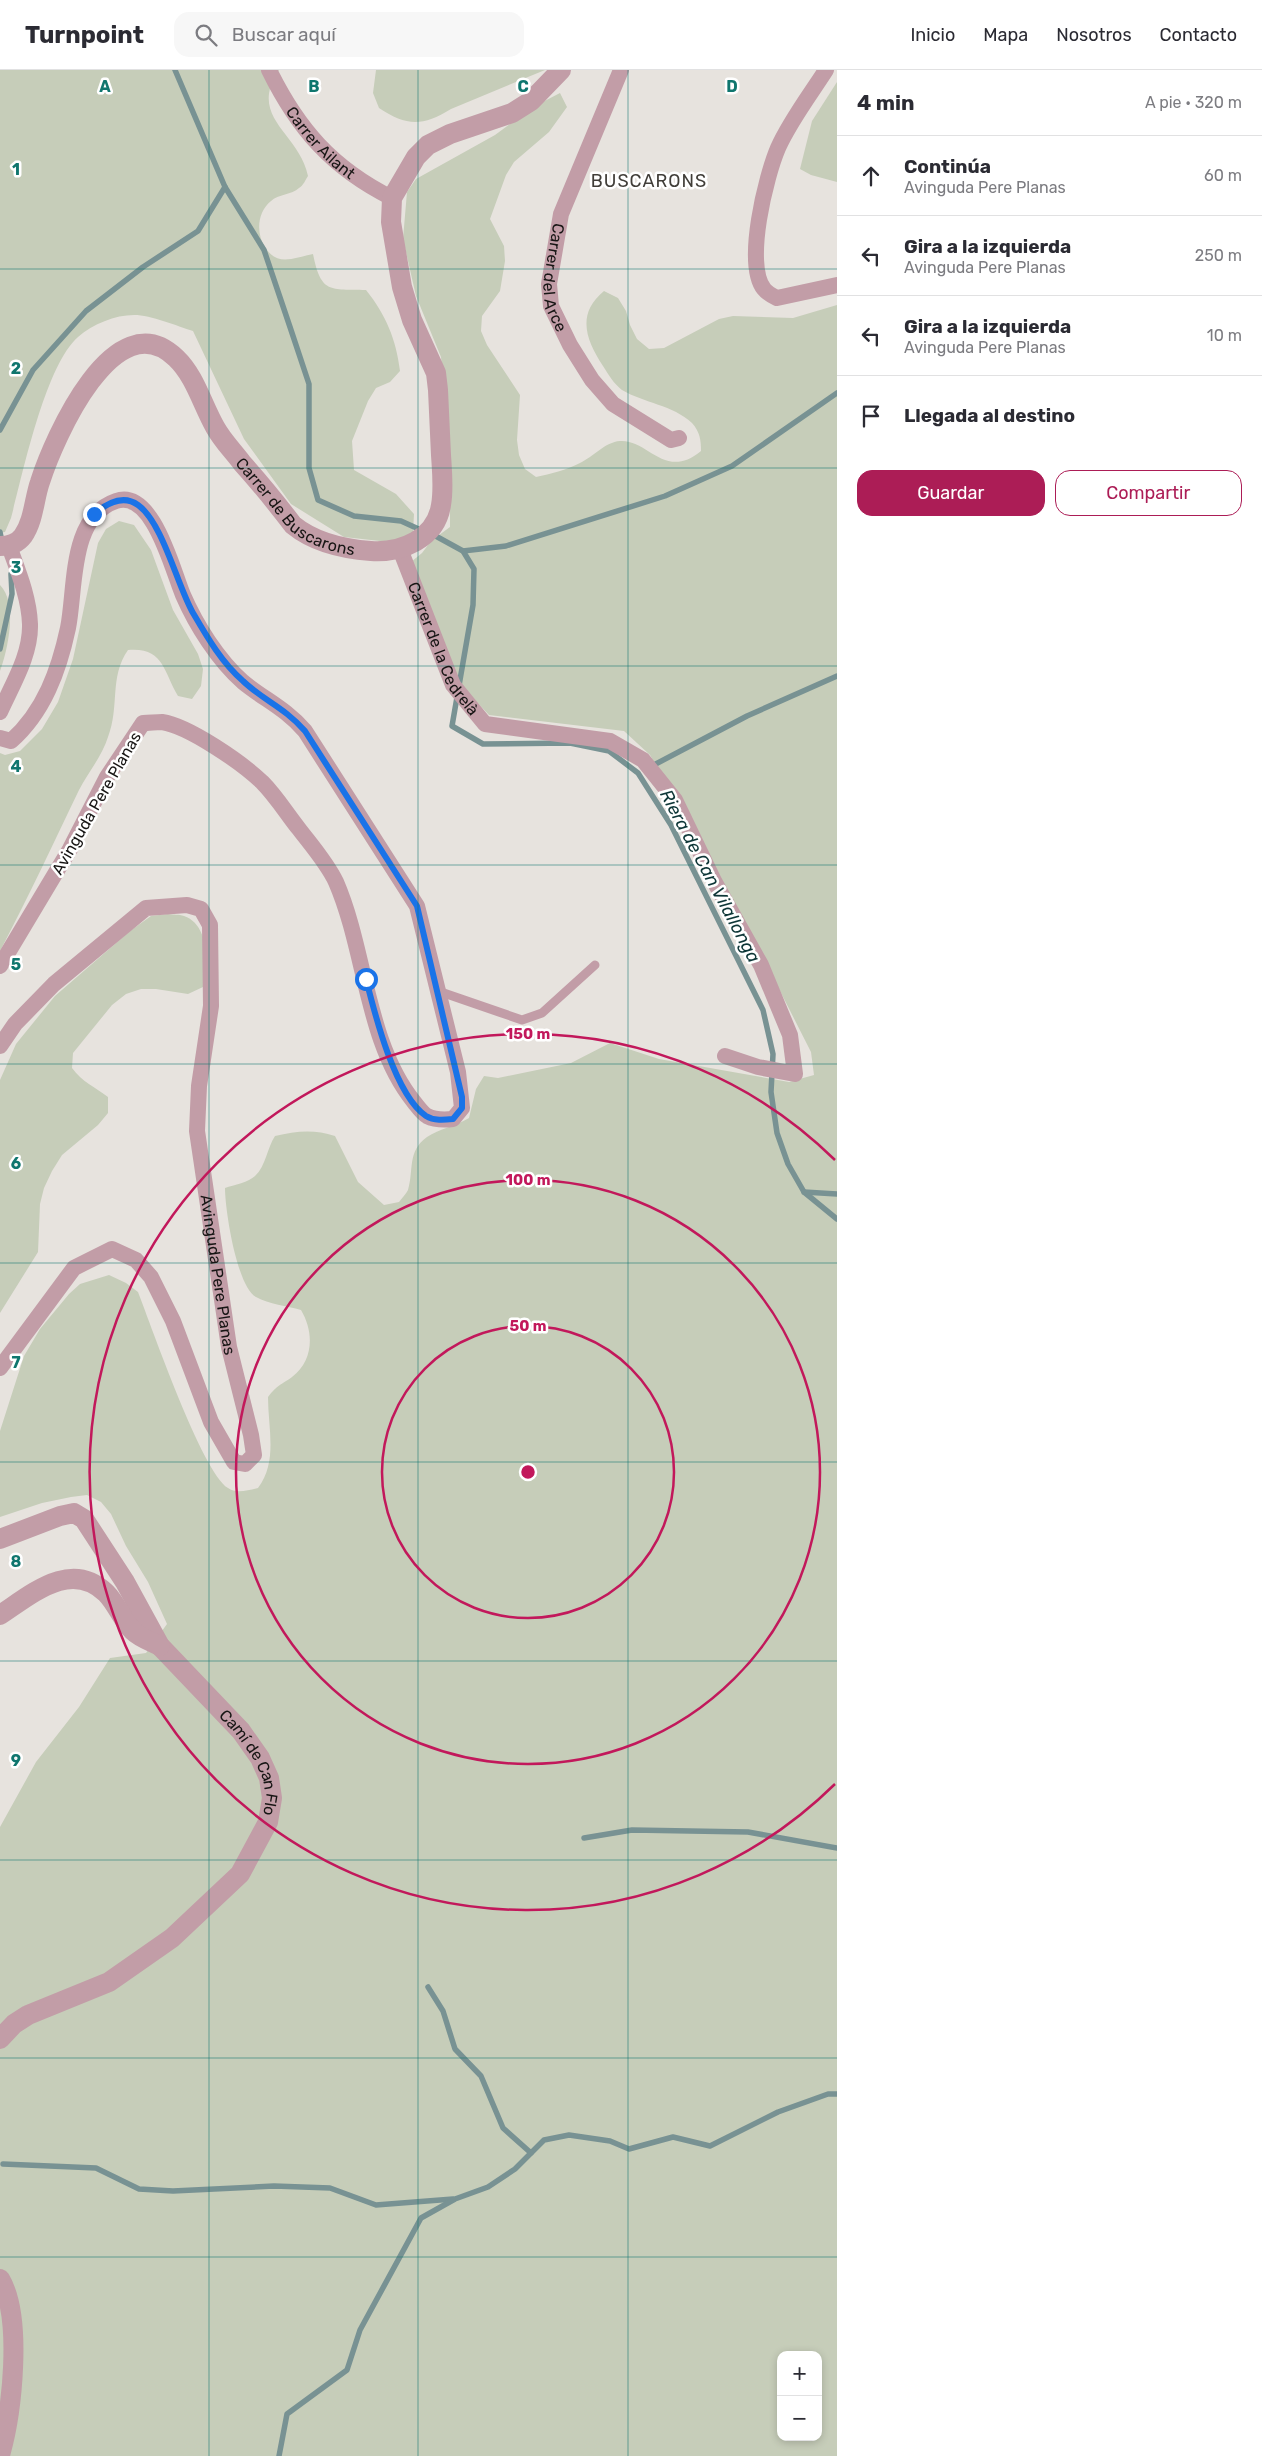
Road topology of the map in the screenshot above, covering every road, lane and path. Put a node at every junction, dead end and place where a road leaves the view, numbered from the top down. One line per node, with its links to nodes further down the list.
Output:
1 (269, 70): 5 (street, Carrer Ailant)
2 (561, 70): 5 (street)
3 (621, 70): 7 (street, Carrer del Arce)
4 (826, 70): 6 (street)
5 (392, 198): 9 (street, Carrer de Buscarons)
6 (837, 285)
7 (679, 438)
8 (5, 546): 9 (street, Carrer de Buscarons); 10 (street)
9 (400, 549): 16 (street, Carrer de la Cedrelà)
10 (0, 712)
11 (0, 738): 14 (street, Avinguda Pere Planas)
12 (596, 964): 14 (lane)
13 (0, 966): 14 (street, Avinguda Pere Planas)
14 (437, 991)
15 (0, 1046): 17 (street, Avinguda Pere Planas)
16 (725, 1056)
17 (0, 1368)
18 (0, 1539): 20 (street)
19 (0, 1615): 20 (street)
20 (160, 1646): 21 (street, Camí de Can Flo)
21 (0, 2039)
22 (0, 2279): 23 (street)
23 (0, 2455)

